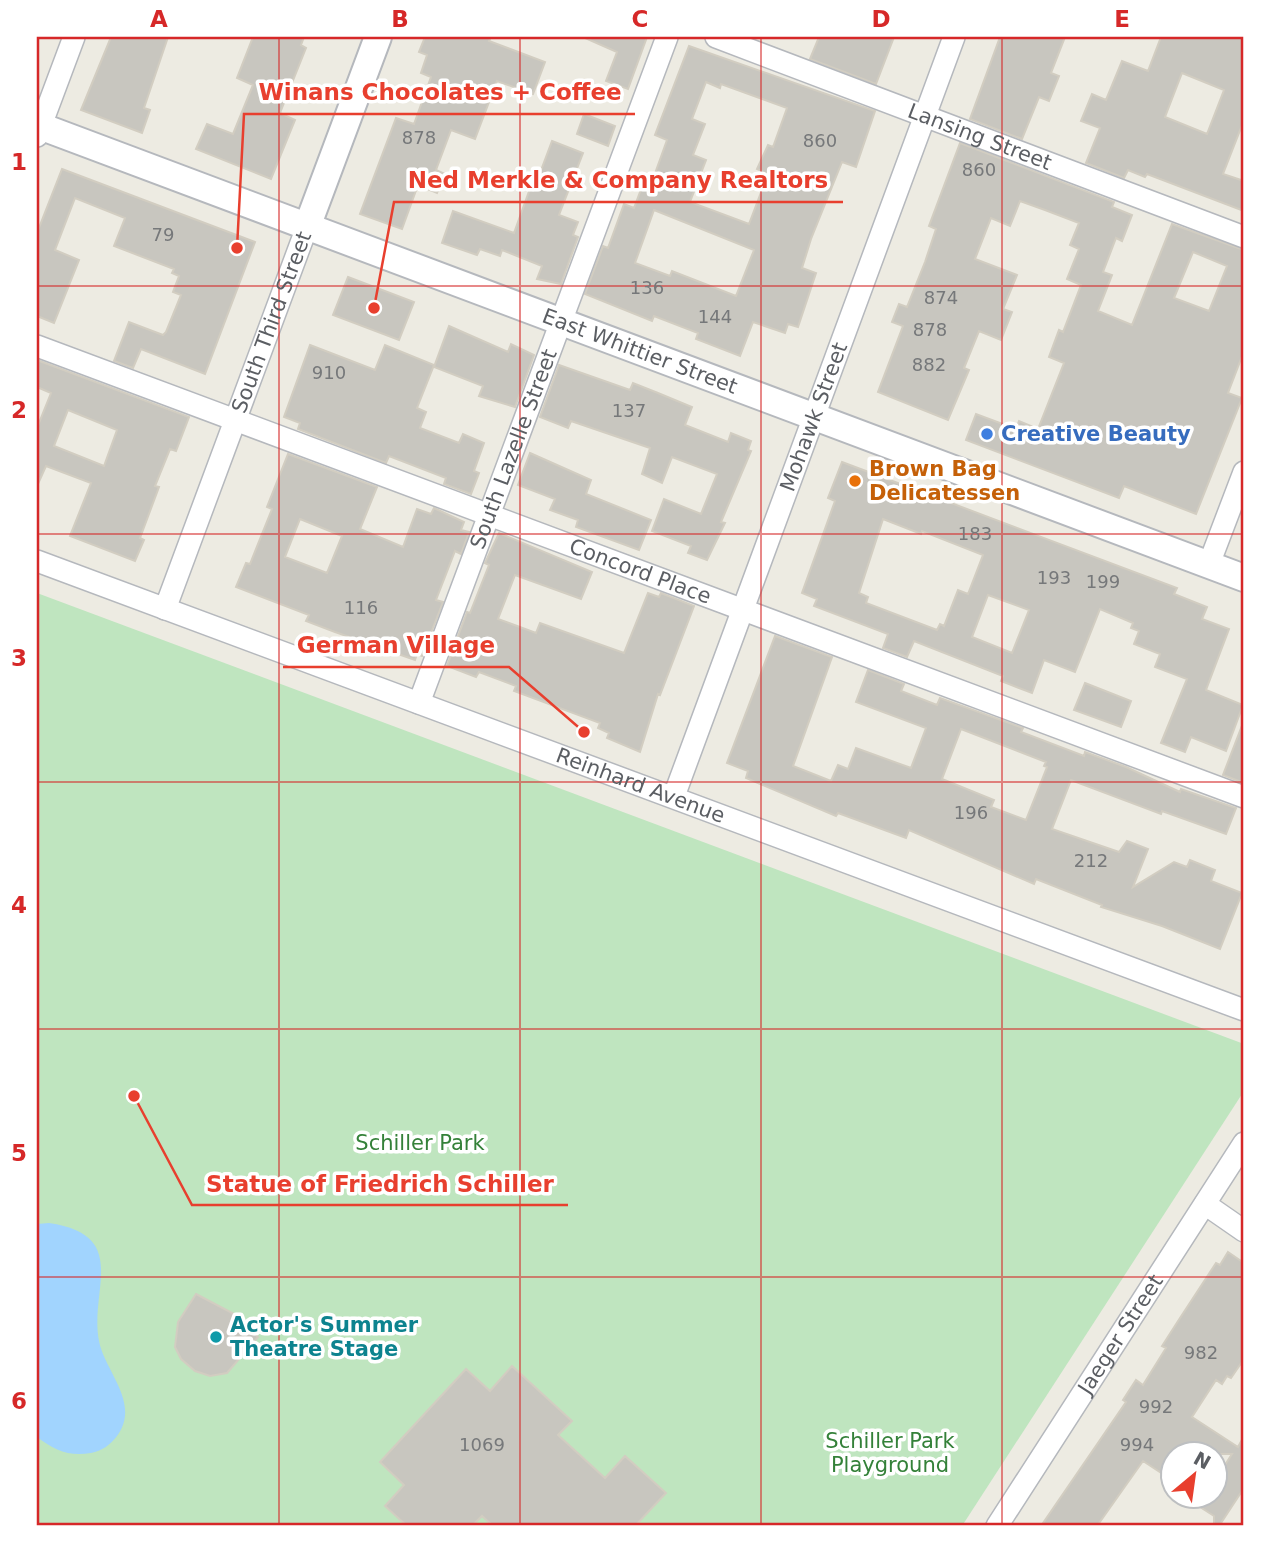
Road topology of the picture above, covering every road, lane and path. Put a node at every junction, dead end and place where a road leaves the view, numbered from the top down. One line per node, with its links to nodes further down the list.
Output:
1 (74, 37): 7 (street)
2 (378, 37): 8 (street, South Third Street)
3 (667, 37): 10 (street, South Lazelle Street)
4 (716, 37): 6 (street, Lansing Street)
5 (954, 37): 6 (street, Mohawk Street)
6 (925, 116): 9 (street, Lansing Street); 12 (street, Mohawk Street)
7 (38, 129): 8 (street, East Whittier Street)
8 (307, 228): 10 (street, East Whittier Street); 13 (street, South Third Street)
9 (1244, 237)
10 (560, 321): 12 (street, East Whittier Street); 15 (street, South Lazelle Street)
11 (37, 346): 13 (street, Concord Place)
12 (812, 416): 17 (street, East Whittier Street); 19 (street, Mohawk Street)
13 (236, 420): 15 (street, Concord Place); 20 (street, South Third Street)
14 (1244, 472): 17 (street)
15 (489, 514): 19 (street, Concord Place); 21 (street, South Lazelle Street)
16 (37, 561): 20 (street, Reinhard Avenue)
17 (1209, 564): 18 (street, East Whittier Street)
18 (1244, 578)
19 (742, 608): 22 (street, Mohawk Street); 23 (street, Concord Place)
20 (166, 609): 21 (street, Reinhard Avenue)
21 (419, 704): 22 (street, Reinhard Avenue)
22 (674, 796): 24 (street, Reinhard Avenue)
23 (1244, 796)
24 (1244, 1010)
25 (1244, 1143): 26 (street, Jaeger Street)
26 (1205, 1205): 27 (street); 28 (street, Jaeger Street)
27 (1244, 1231)
28 (997, 1526)

